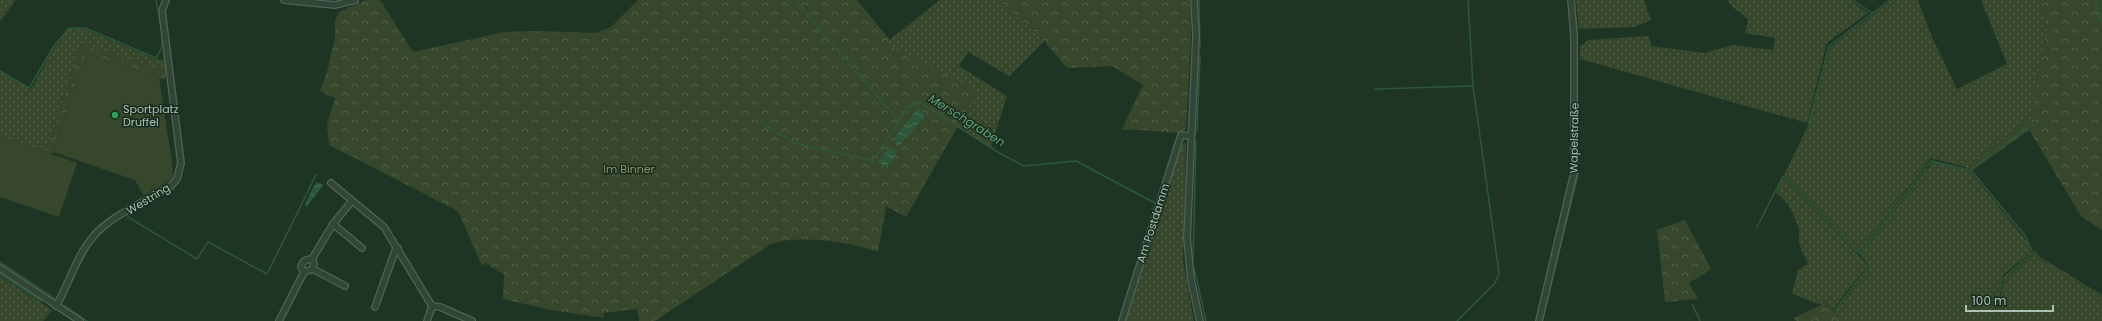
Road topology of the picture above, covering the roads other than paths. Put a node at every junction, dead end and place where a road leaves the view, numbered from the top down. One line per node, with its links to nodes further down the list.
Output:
1 (165, 0): 17 (street, Westring)
2 (284, 0): 3 (street)
3 (355, 0)
4 (1194, 0): 6 (street)
5 (1571, 0): 26 (street, Wapelstraße)
6 (1191, 136): 24 (street, Am Postdamm); 25 (street)
7 (331, 183): 8 (street)
8 (352, 201): 9 (street); 11 (street)
9 (333, 224): 10 (street); 12 (street)
10 (362, 248)
11 (398, 248): 18 (street); 19 (street)
12 (312, 259): 14 (street); 15 (street)
13 (0, 268): 17 (street)
14 (313, 268): 15 (street); 16 (street)
15 (304, 272): 21 (street)
16 (345, 286)
17 (56, 306): 20 (street)
18 (432, 306): 22 (street); 23 (street)
19 (375, 307)
20 (80, 321)
21 (279, 321)
22 (427, 321)
23 (472, 321)
24 (1122, 321)
25 (1200, 321)
26 (1539, 321)

